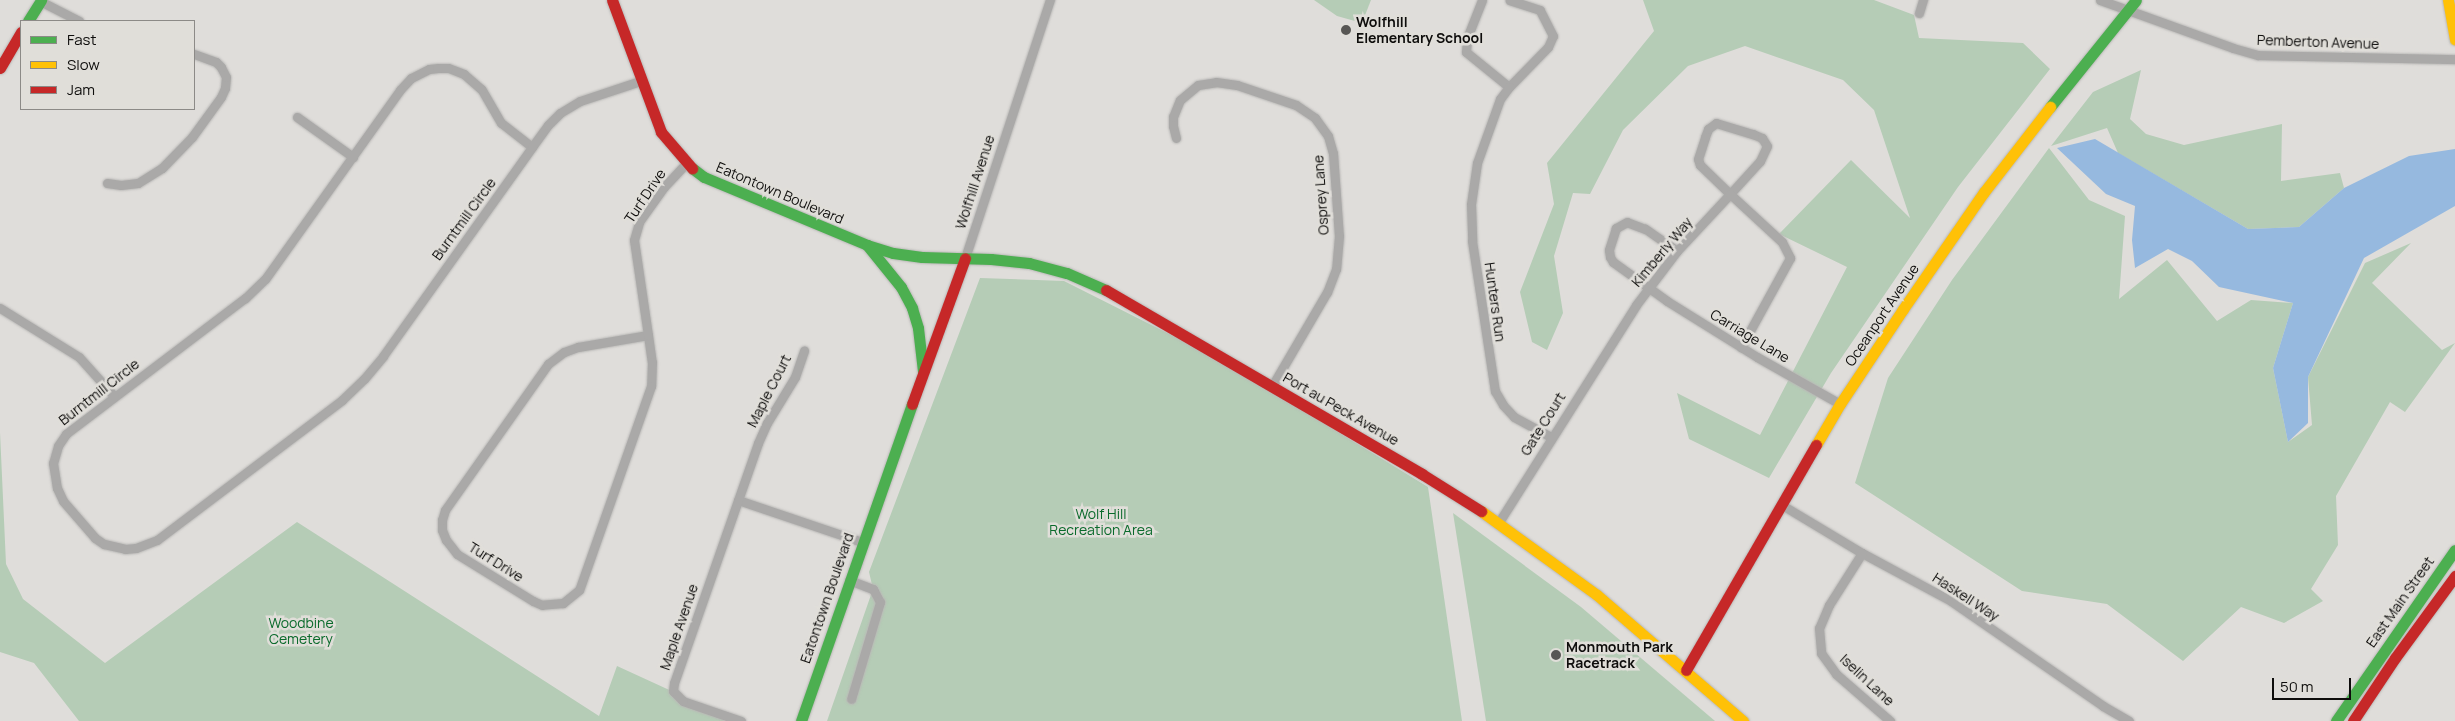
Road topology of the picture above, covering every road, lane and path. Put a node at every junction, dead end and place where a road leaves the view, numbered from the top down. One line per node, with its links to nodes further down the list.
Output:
1 (612, 0): 19 (street, Eatontown Boulevard)
2 (1050, 0): 30 (street, Wolfhill Avenue)
3 (1482, 0): 20 (street)
4 (1510, 0): 20 (street, Hunters Run)
5 (1923, 0): 11 (street)
6 (2100, 0): 10 (street, Pemberton Avenue)
7 (2136, 0): 10 (street, Oceanport Avenue)
8 (2448, 0): 15 (street)
9 (41, 1): 12 (street); 13 (street)
10 (2128, 10): 17 (street, Pemberton Avenue); 40 (street, Oceanport Avenue)
11 (1918, 13)
12 (29, 20)
13 (77, 20)
14 (20, 34): 18 (street)
15 (2455, 39)
16 (195, 54): 26 (street)
17 (2455, 59)
18 (0, 68)
19 (640, 81): 23 (street, Burntmill Circle); 25 (street, Eatontown Boulevard)
20 (1509, 87): 41 (street, Hunters Run)
21 (297, 118): 24 (street)
22 (1176, 138): 38 (street, Osprey Lane)
23 (532, 147): 24 (street, Burntmill Circle); 39 (street, Burntmill Circle)
24 (353, 157): 39 (street, Burntmill Circle)
25 (686, 163): 28 (street, Eatontown Boulevard); 33 (street, Turf Drive)
26 (108, 183)
27 (1730, 194): 27 (street, Kimberly Way); 29 (street, Kimberly Way); 34 (street)
28 (867, 245): 30 (street, Port au Peck Avenue); 36 (street)
29 (1677, 251): 31 (street, Kimberly Way); 31 (street, Carriage Lane)
30 (965, 258): 36 (street, Wolfhill Avenue); 38 (street, Port au Peck Avenue)
31 (1649, 288): 34 (street, Carriage Lane); 37 (street, Kimberly Way)
32 (0, 308): 39 (street)
33 (648, 335): 33 (street, Turf Drive)
34 (1741, 347): 40 (street, Carriage Lane)
35 (804, 352): 42 (street, Maple Court)
36 (923, 371): 45 (street, Eatontown Boulevard)
37 (1588, 380): 41 (street, Gate Court)
38 (1272, 386): 44 (street, Port au Peck Avenue)
39 (114, 396)
40 (1840, 404): 43 (street, Oceanport Avenue)
41 (1551, 437): 44 (street, Gate Court)
42 (738, 500): 45 (street); 52 (street, Maple Avenue)
43 (1782, 505): 47 (street, Haskell Way); 50 (street, Oceanport Avenue)
44 (1499, 522): 50 (street, Port au Peck Avenue)
45 (862, 542): 49 (street, Eatontown Boulevard)
46 (2455, 550): 57 (street, East Main Street)
47 (1862, 553): 55 (street, Iselin Lane); 56 (street, Haskell Way)
48 (2455, 576): 58 (street, East Main Street)
49 (849, 580): 51 (street); 53 (street, Eatontown Boulevard)
50 (1686, 670): 54 (street, Port au Peck Avenue)
51 (852, 699)
52 (741, 721)
53 (801, 721)
54 (1743, 721)
55 (1890, 721)
56 (2129, 721)
57 (2336, 721)
58 (2353, 721)

